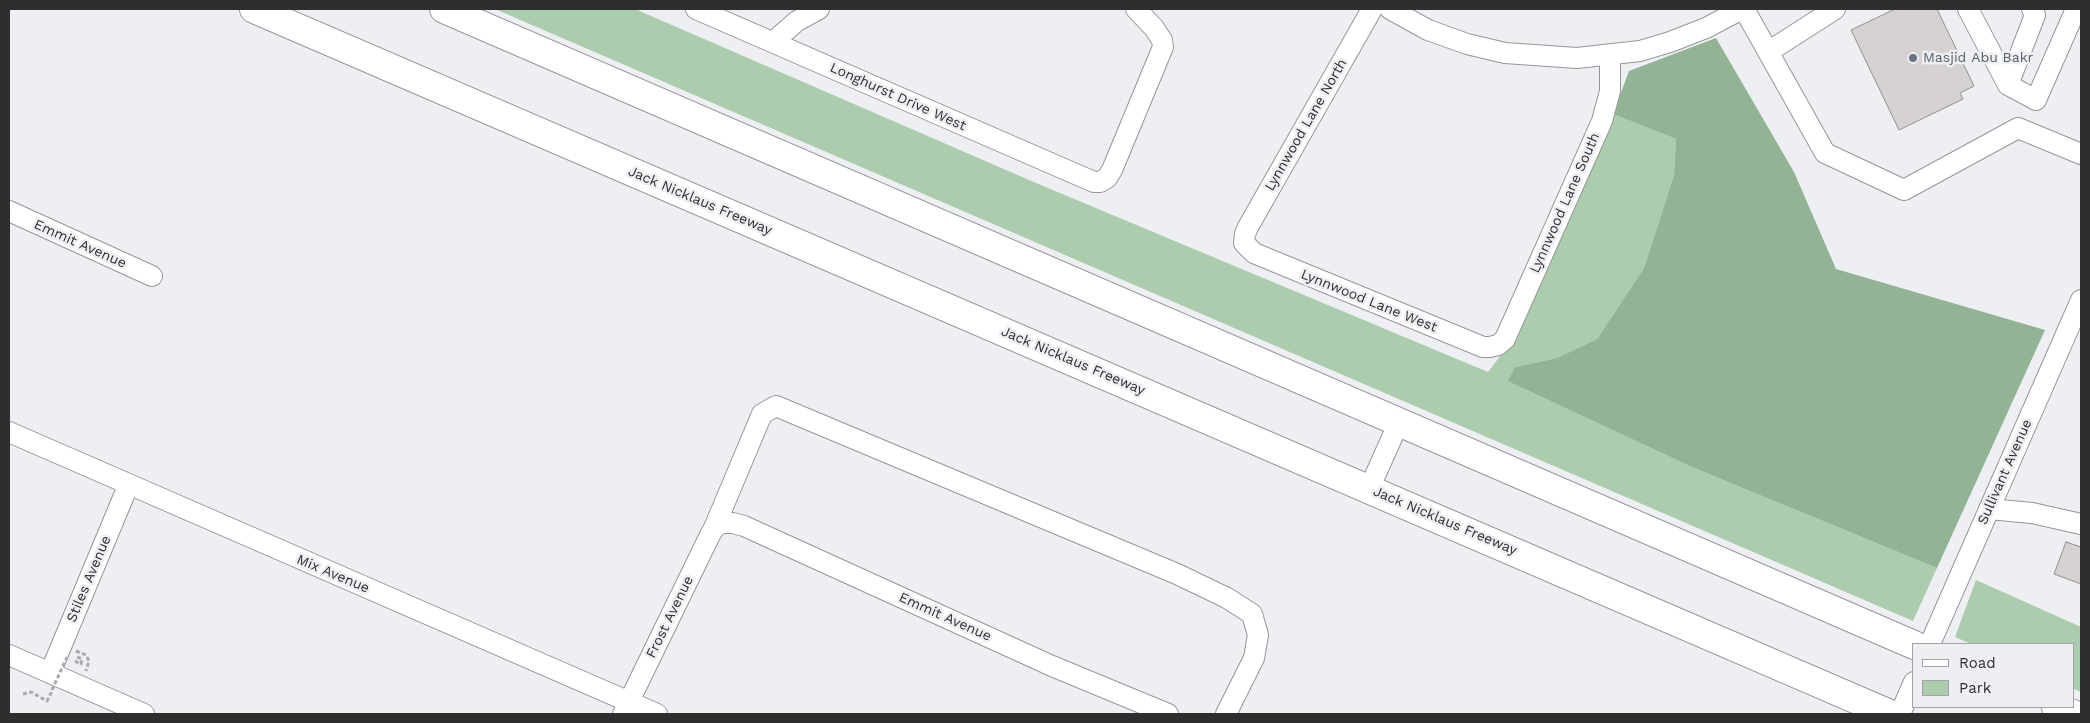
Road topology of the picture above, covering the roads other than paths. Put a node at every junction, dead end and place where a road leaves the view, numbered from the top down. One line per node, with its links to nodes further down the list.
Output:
1 (254, 9): 28 (highway, Jack Nicklaus Freeway)
2 (444, 9): 25 (highway)
3 (696, 9): 13 (street, Longhurst Drive West)
4 (819, 9): 13 (street)
5 (1136, 9): 13 (street, Longhurst Drive West)
6 (1372, 9): 21 (street, Lynnwood Lane North)
7 (1390, 9): 15 (street)
8 (1743, 9): 14 (street); 15 (street)
9 (1835, 9): 14 (street)
10 (1968, 9): 16 (street)
11 (2032, 9): 16 (street)
12 (2076, 9): 17 (street)
13 (773, 42)
14 (1768, 52): 18 (street)
15 (1610, 55): 24 (street, Lynnwood Lane South)
16 (2008, 85): 17 (street)
17 (2036, 100): 18 (street)
18 (2018, 128): 19 (street)
19 (2081, 154)
20 (9, 211): 22 (street, Emmit Avenue)
21 (1244, 243): 24 (street, Lynnwood Lane West)
22 (152, 276)
23 (2081, 300): 29 (street, Sullivant Avenue)
24 (1498, 345)
25 (1399, 422): 28 (street); 33 (highway)
26 (9, 432): 27 (street, Mix Avenue)
27 (128, 486): 35 (street, Stiles Avenue); 37 (street, Mix Avenue)
28 (1368, 488): 43 (highway, Jack Nicklaus Freeway)
29 (1989, 509): 30 (street); 32 (street, Sullivant Avenue)
30 (2081, 524)
31 (718, 526): 37 (street, Frost Avenue); 41 (street, Emmit Avenue); 42 (street, Frost Avenue)
32 (1930, 643)
33 (1912, 644)
34 (9, 655): 35 (street)
35 (51, 682): 39 (street)
36 (1912, 687): 44 (street)
37 (626, 708): 40 (street, Mix Avenue)
38 (2058, 708): 45 (highway)
39 (144, 714)
40 (657, 714)
41 (1168, 714)
42 (1226, 714)
43 (1890, 714)
44 (1900, 714)
45 (2073, 714)

